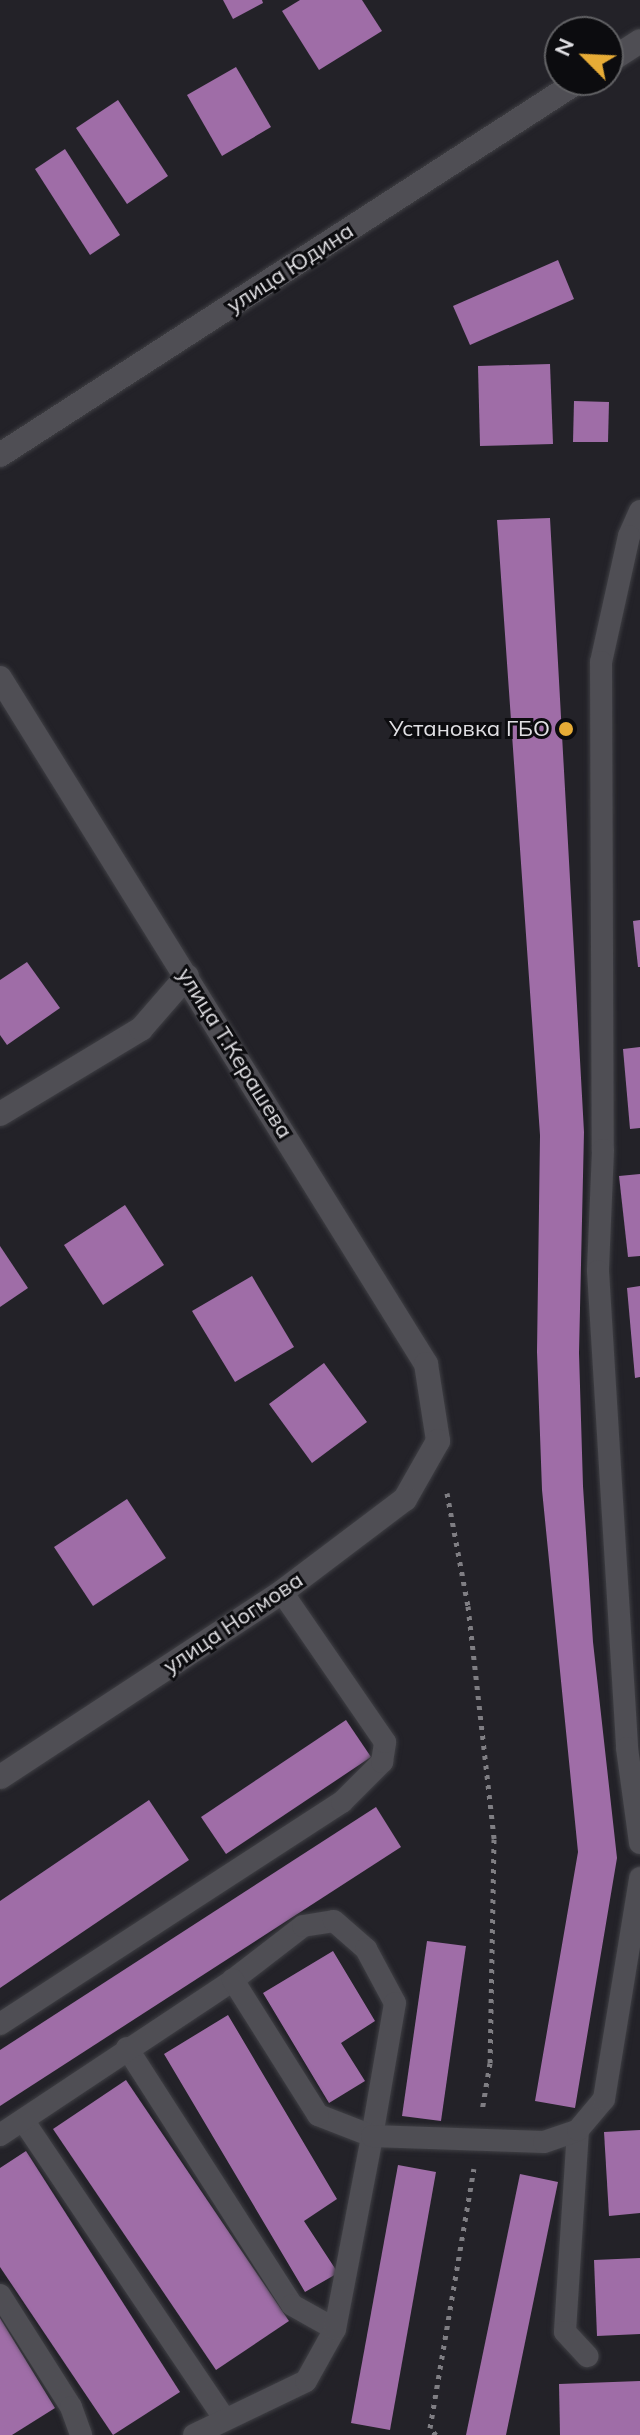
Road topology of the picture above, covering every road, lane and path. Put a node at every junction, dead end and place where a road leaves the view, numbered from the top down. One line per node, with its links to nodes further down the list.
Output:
1 (555, 96): 2 (street, улица Юдина)
2 (0, 455)
3 (640, 511): 10 (lane)
4 (0, 678): 5 (street, улица Т.Керашева)
5 (187, 976): 6 (street); 7 (street, улица Т.Керашева)
6 (0, 1114)
7 (438, 1441): 8 (street, улица Ногмова); 19 (path)
8 (282, 1592): 9 (street, улица Ногмова); 13 (lane)
9 (0, 1777)
10 (640, 1843)
11 (640, 1878): 16 (lane)
12 (233, 1980): 14 (lane); 18 (lane); 18 (lane)
13 (0, 2024)
14 (127, 2048): 15 (lane); 21 (lane)
15 (23, 2120): 17 (lane); 23 (lane)
16 (578, 2130): 19 (lane); 22 (lane)
17 (0, 2135)
18 (372, 2136): 19 (lane); 21 (lane)
19 (478, 2140): 26 (path)
20 (0, 2295): 24 (lane)
21 (335, 2329): 23 (lane)
22 (587, 2356)
23 (223, 2417): 25 (lane)
24 (81, 2435)
25 (194, 2435)
26 (436, 2435)

